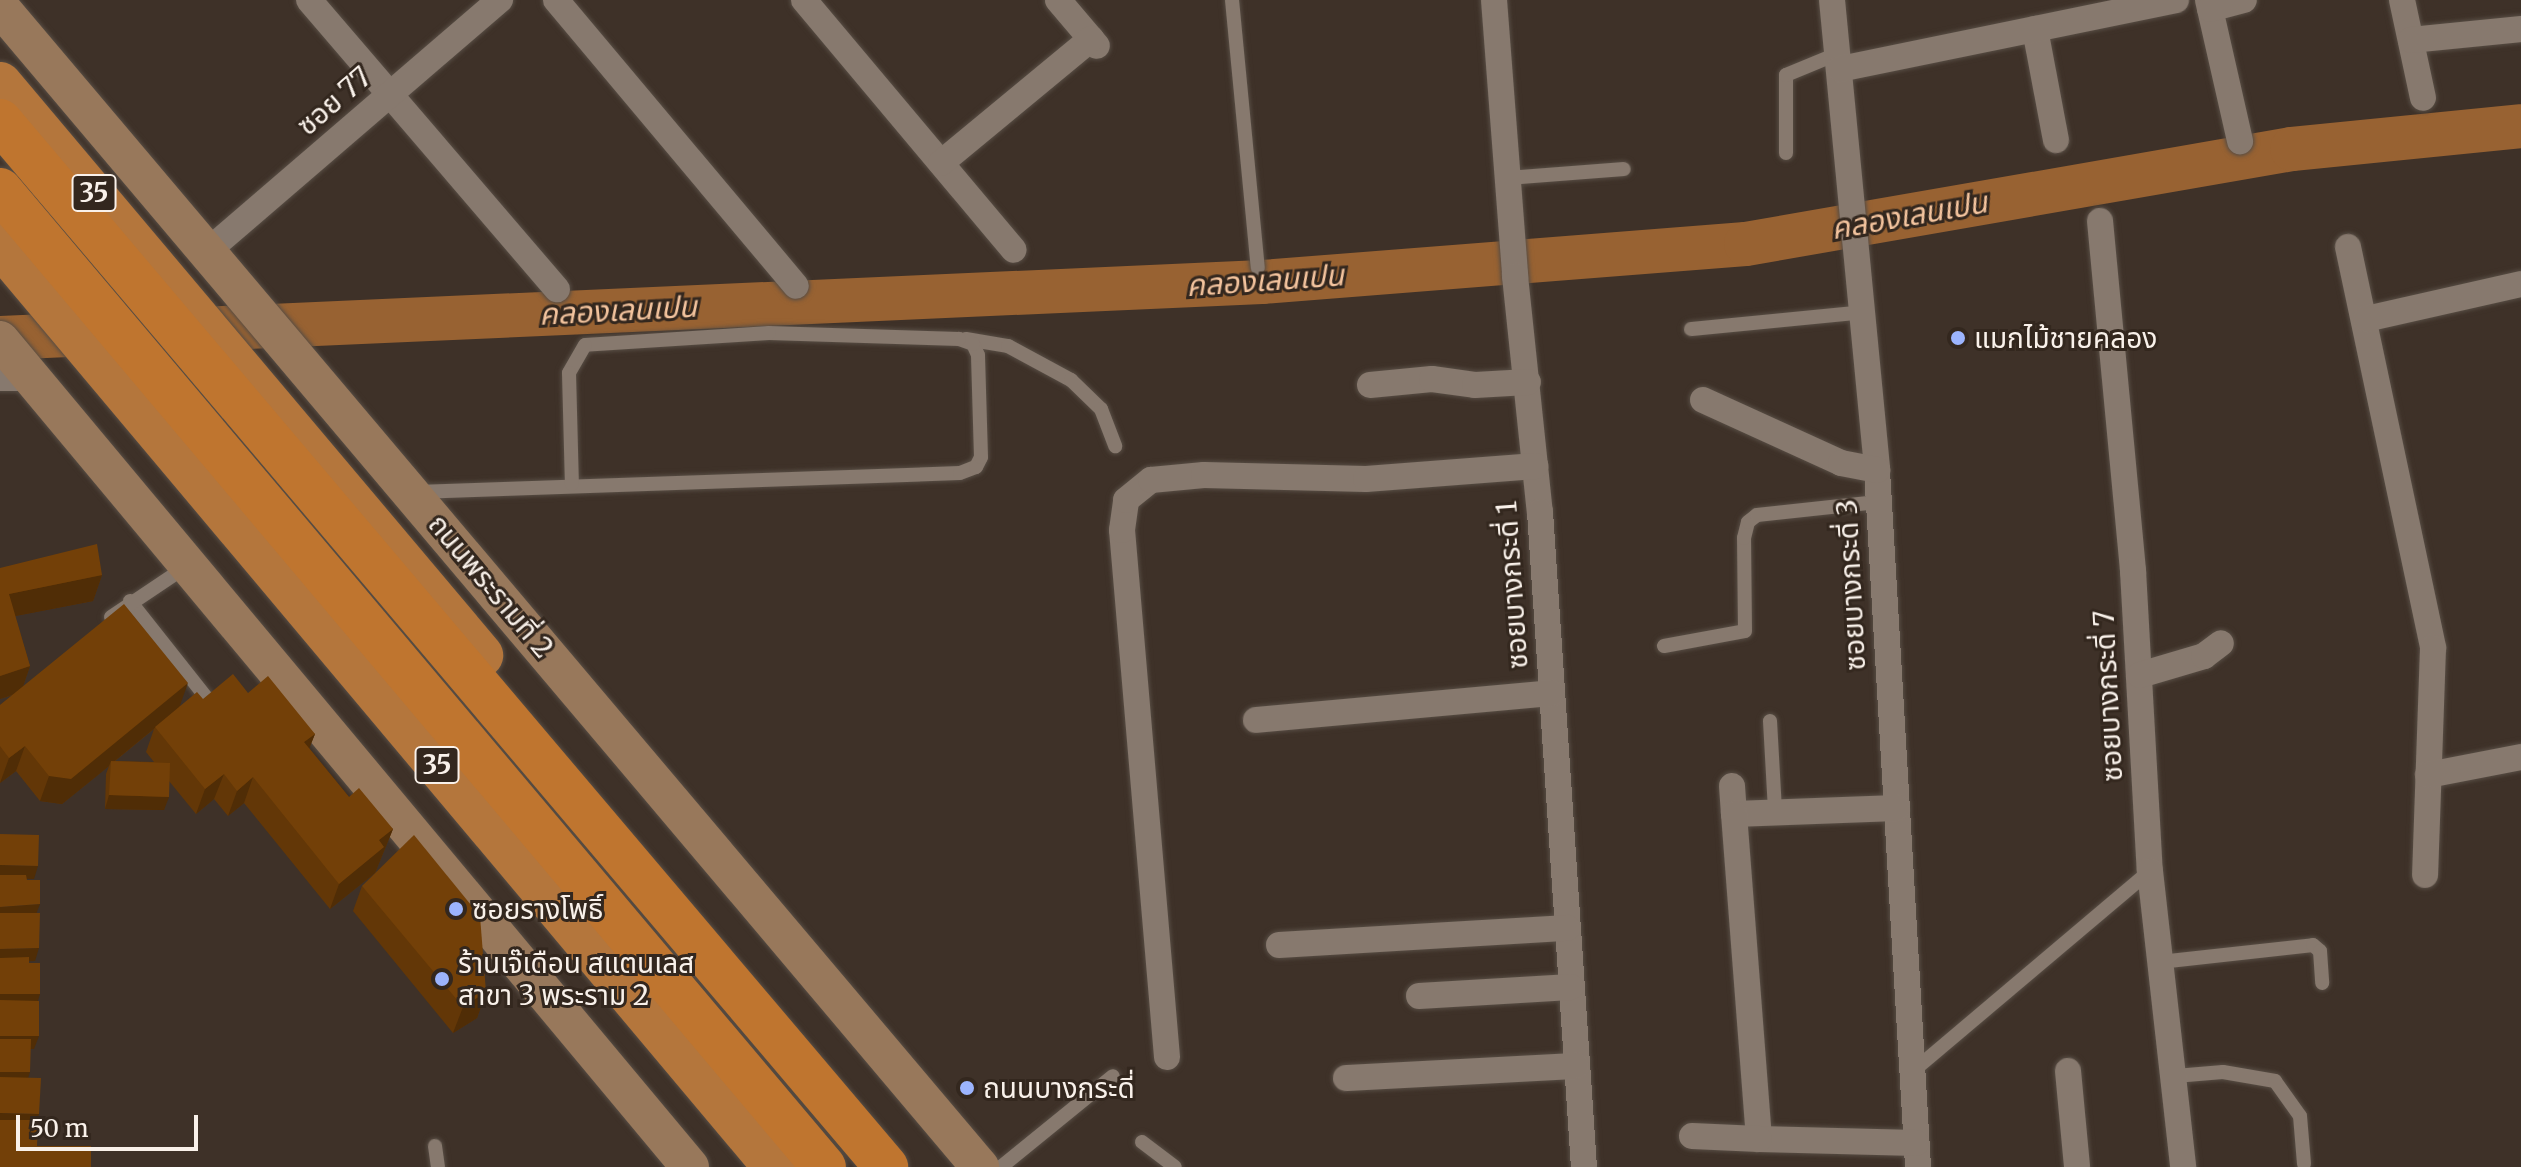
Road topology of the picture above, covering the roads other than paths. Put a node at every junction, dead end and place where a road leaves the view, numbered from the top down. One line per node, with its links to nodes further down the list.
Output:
1 (309, 0): 19 (street)
2 (500, 0): 19 (street, ซอย 77)
3 (556, 0): 36 (street)
4 (804, 0): 25 (street)
5 (1058, 0): 25 (street)
6 (1232, 0): 34 (lane)
7 (1494, 0): 27 (street, ซอยบางกระดี่ 1)
8 (1832, 0): 17 (street, ซอยบางกระดี่ 3)
9 (2176, 0): 14 (street)
10 (2244, 0): 12 (street)
11 (2402, 0): 16 (street)
12 (2209, 5): 23 (street)
13 (0, 7): 32 (main road, ถนนพระรามที่ 2 / 35)
14 (2035, 29): 17 (street); 22 (street)
15 (2521, 29): 16 (street)
16 (2411, 40): 20 (street)
17 (1838, 62): 24 (lane); 38 (street, ซอยบางกระดี่ 3)
18 (0, 84): 95 (highway, ถนนพระรามที่ 2 / 35)
19 (390, 94): 32 (street, ซอย 77); 37 (street)
20 (2423, 98)
21 (0, 121): 94 (highway)
22 (2056, 140)
23 (2240, 141)
24 (1786, 153)
25 (941, 163): 33 (street)
26 (1624, 169): 27 (lane)
27 (1508, 178): 43 (street, ซอยบางกระดี่ 1)
28 (0, 190): 93 (highway)
29 (2100, 221): 57 (street, ซอยบางกระดี่ 7)
30 (0, 244): 92 (highway, 35)
31 (2348, 247): 39 (street)
32 (209, 250): 50 (main road, ถนนพระรามที่ 2 / 35)
33 (1014, 250)
34 (1258, 268)
35 (2521, 284): 39 (street)
36 (796, 286)
37 (557, 289)
38 (1863, 312): 40 (lane); 48 (street, ซอยบางกระดี่ 3)
39 (2366, 319): 63 (street)
40 (1691, 329)
41 (959, 339): 46 (lane); 49 (lane); 49 (lane)
42 (12, 366): 52 (main road, 35)
43 (1528, 382): 44 (street); 47 (street, ซอยบางกระดี่ 1)
44 (1370, 385)
45 (1703, 400): 48 (street)
46 (1115, 446)
47 (1536, 466): 58 (street, ซอยบางกระดี่ 1); 76 (street)
48 (1877, 470): 51 (street, ซอยบางกระดี่ 3)
49 (572, 484): 50 (lane)
50 (413, 493): 96 (main road, ถนนพระรามที่ 2 / 35)
51 (1877, 502): 56 (lane); 65 (street, ซอยบางกระดี่ 3)
52 (187, 566): 53 (lane); 91 (main road, 35)
53 (130, 601): 54 (lane); 59 (lane)
54 (95, 631)
55 (2221, 643): 57 (street)
56 (1664, 646)
57 (2140, 675): 68 (street, ซอยบางกระดี่ 7)
58 (1552, 693): 60 (street); 70 (street, ซอยบางกระดี่ 1)
59 (209, 701)
60 (1256, 720)
61 (1770, 721): 66 (lane)
62 (2521, 757): 63 (street)
63 (2428, 775): 69 (street)
64 (1732, 786): 67 (street)
65 (1897, 808): 66 (street); 79 (street, ซอยบางกระดี่ 3)
66 (1775, 810): 67 (street)
67 (1734, 814): 84 (street)
68 (2150, 871): 72 (street, ซอยบางกระดี่ 7); 79 (lane)
69 (2425, 875)
70 (1567, 928): 71 (street); 74 (street, ซอยบางกระดี่ 1)
71 (1279, 945)
72 (2160, 962): 73 (lane); 81 (street, ซอยบางกระดี่ 7)
73 (2322, 983)
74 (1571, 987): 75 (street); 77 (street, ซอยบางกระดี่ 1)
75 (1419, 996)
76 (1167, 1057)
77 (1576, 1066): 82 (street); 89 (street, ซอยบางกระดี่ 1)
78 (2068, 1071): 99 (street)
79 (1912, 1072): 87 (street, ซอยบางกระดี่ 3)
80 (1113, 1076): 97 (lane)
81 (2175, 1076): 88 (lane); 100 (street, ซอยบางกระดี่ 7)
82 (1346, 1078)
83 (1692, 1136): 84 (street)
84 (1759, 1139): 87 (street)
85 (1142, 1142): 98 (lane)
86 (435, 1146): 90 (lane)
87 (1917, 1155)
88 (2304, 1164)
89 (1575, 1166)
90 (438, 1167)
91 (690, 1167)
92 (775, 1167)
93 (824, 1167)
94 (886, 1167)
95 (908, 1167)
96 (980, 1167)
97 (1001, 1167)
98 (1175, 1167)
99 (2077, 1167)
100 (2183, 1167)

